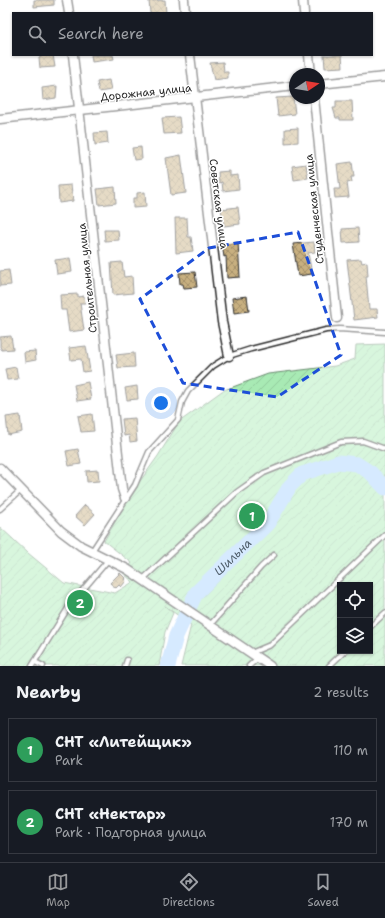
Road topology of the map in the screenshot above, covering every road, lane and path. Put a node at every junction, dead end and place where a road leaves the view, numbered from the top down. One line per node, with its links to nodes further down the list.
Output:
1 (67, 0): 4 (street)
2 (184, 0): 5 (street)
3 (303, 0): 6 (street)
4 (69, 12)
5 (185, 12)
6 (304, 12)
7 (73, 56): 16 (street, Строительная улица)
8 (190, 56): 14 (street, Советская улица)
9 (309, 56): 10 (street)
10 (310, 68)
11 (385, 77): 12 (street)
12 (325, 83)
13 (289, 87): 14 (street, Дорожная улица)
14 (195, 98): 16 (street, Дорожная улица); 20 (street, Советская улица)
15 (315, 104): 18 (street, Студенческая улица)
16 (79, 110): 17 (street, Дорожная улица); 24 (street, Строительная улица)
17 (0, 120)
18 (337, 318)
19 (385, 332): 20 (lane)
20 (229, 356): 24 (lane)
21 (385, 449): 30 (lane)
22 (0, 468): 23 (street)
23 (21, 490): 25 (lane); 27 (street)
24 (125, 498): 27 (lane)
25 (0, 509)
26 (385, 535): 35 (lane)
27 (92, 551): 29 (street)
28 (274, 555): 32 (lane)
29 (109, 559): 30 (street); 37 (lane)
30 (142, 580): 32 (street)
31 (385, 613): 33 (lane)
32 (206, 623): 35 (street)
33 (373, 624)
34 (342, 654): 43 (lane)
35 (254, 656): 41 (lane); 42 (street)
36 (127, 660): 40 (lane)
37 (35, 662): 38 (lane); 39 (lane)
38 (32, 666)
39 (43, 666)
40 (125, 666)
41 (249, 666)
42 (270, 666)
43 (329, 666)

